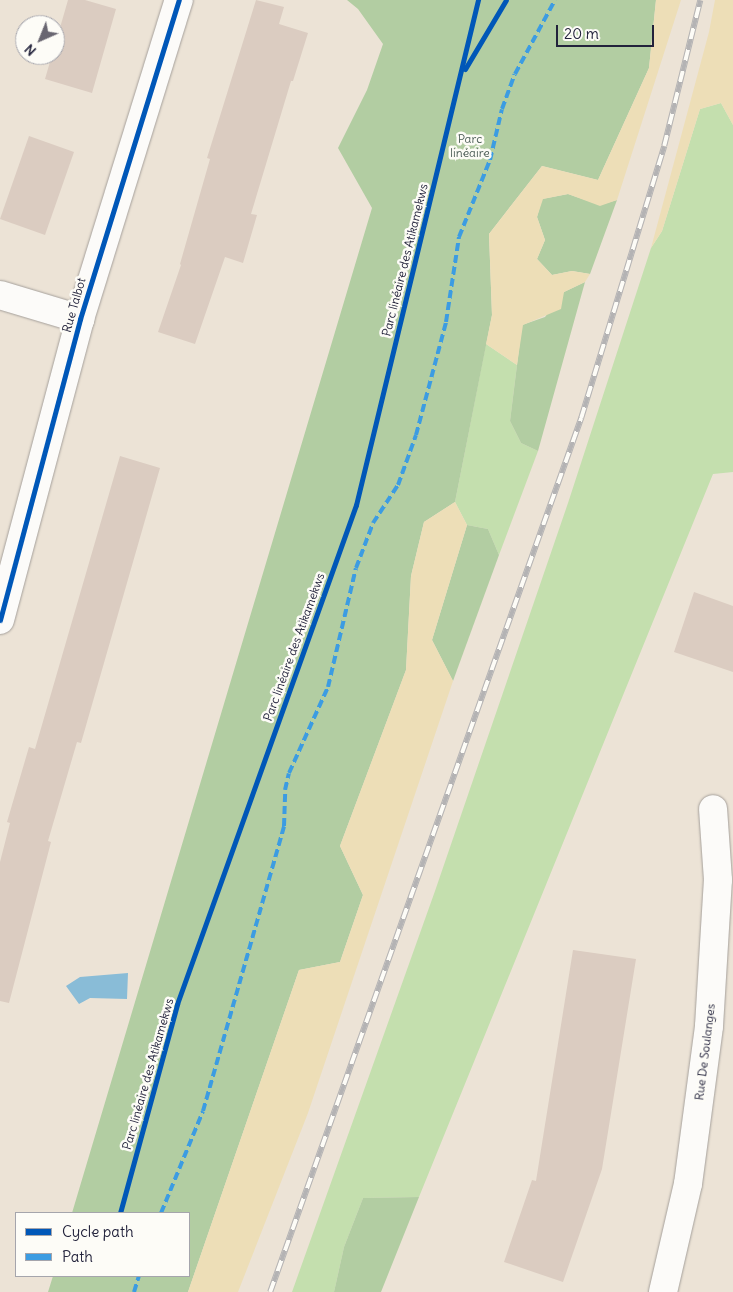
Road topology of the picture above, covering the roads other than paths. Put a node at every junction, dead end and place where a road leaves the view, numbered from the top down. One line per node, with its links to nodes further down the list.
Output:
1 (179, 0): 3 (street, Rue Talbot)
2 (0, 295): 3 (street)
3 (80, 319): 4 (street, Rue Talbot)
4 (0, 620)
5 (713, 809): 6 (street, Rue De Soulanges)
6 (663, 1292)

